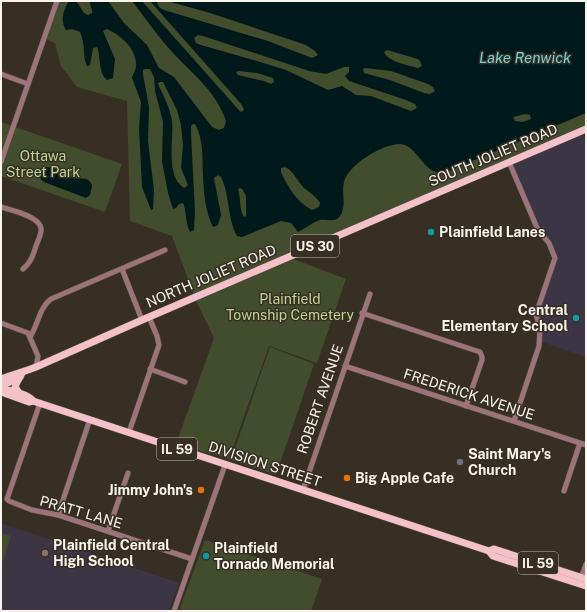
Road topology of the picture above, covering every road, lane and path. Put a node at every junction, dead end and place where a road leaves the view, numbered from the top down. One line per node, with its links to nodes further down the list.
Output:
1 (57, 1): 3 (street)
2 (1, 74): 3 (street)
3 (28, 84): 5 (street)
4 (586, 129): 6 (main road, SOUTH JOLIET ROAD / US 30)
5 (1, 162)
6 (509, 162): 7 (main road, SOUTH JOLIET ROAD / US 30); 32 (street)
7 (410, 205): 14 (main road, NORTH JOLIET ROAD / US 30)
8 (1, 207): 10 (street)
9 (165, 250): 11 (street)
10 (23, 269)
11 (122, 269): 15 (street); 17 (street)
12 (370, 294): 13 (street, ROBERT AVENUE)
13 (362, 313): 20 (street, ROBERT AVENUE); 30 (street)
14 (149, 317): 15 (main road, NORTH JOLIET ROAD / US 30); 22 (street)
15 (142, 320): 19 (main road, NORTH JOLIET ROAD / US 30)
16 (1, 323): 17 (street)
17 (30, 337): 18 (street)
18 (38, 356): 19 (street); 21 (street)
19 (48, 362): 21 (main road, NORTH JOLIET ROAD / US 30)
20 (345, 366): 30 (street, FREDERICK AVENUE); 38 (street, ROBERT AVENUE)
21 (36, 367): 23 (main road, NORTH JOLIET ROAD / US 30)
22 (150, 369): 25 (street); 33 (street)
23 (21, 375): 24 (main road, NORTH JOLIET ROAD / US 30); 26 (main road, NORTH JOLIET ROAD / US 30); 28 (main road)
24 (1, 379)
25 (185, 382)
26 (1, 387): 28 (main road, DIVISION STREET / IL 59)
27 (1, 392): 29 (main road, DIVISION STREET / IL 59)
28 (19, 393): 29 (main road, DIVISION STREET / IL 59)
29 (36, 402): 31 (main road, DIVISION STREET / IL 59); 40 (street, PRATT LANE)
30 (466, 406): 32 (street, FREDERICK AVENUE)
31 (90, 420): 33 (main road, DIVISION STREET / IL 59); 40 (street)
32 (514, 421): 34 (street, FREDERICK AVENUE)
33 (128, 432): 36 (main road, DIVISION STREET / IL 59)
34 (580, 443): 35 (street, FREDERICK AVENUE); 39 (street)
35 (586, 445)
36 (225, 465): 38 (main road, DIVISION STREET / IL 59); 42 (street)
37 (128, 473): 41 (street)
38 (303, 490): 44 (main road, DIVISION STREET / IL 59)
39 (564, 491)
40 (58, 515): 41 (street, PRATT LANE)
41 (108, 531): 42 (street, PRATT LANE)
42 (192, 559): 45 (street)
43 (586, 564): 44 (street)
44 (583, 581)
45 (174, 611)

